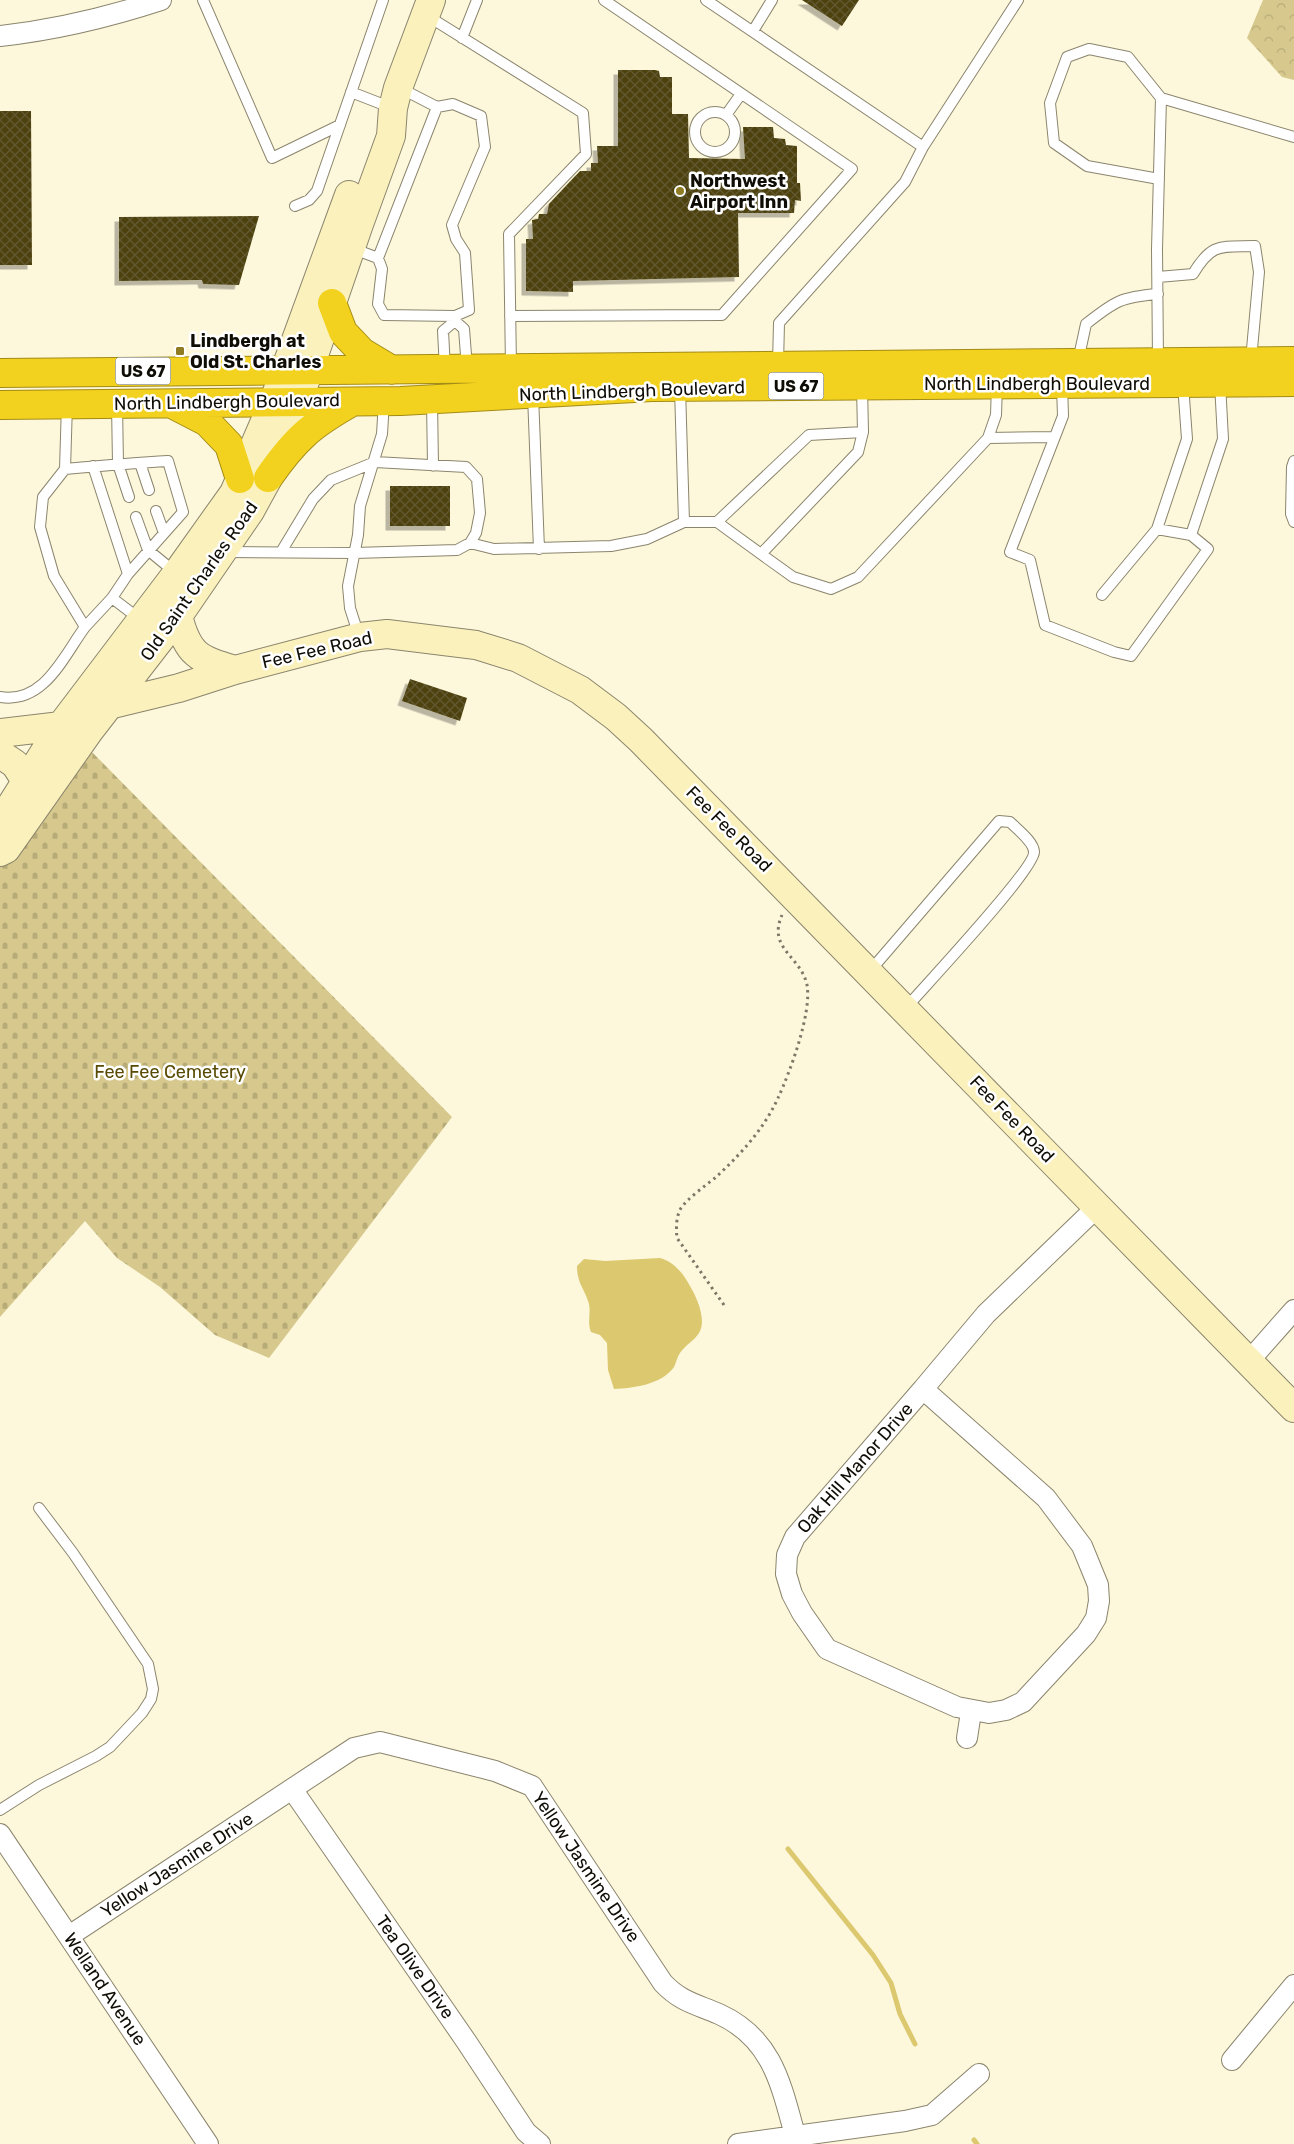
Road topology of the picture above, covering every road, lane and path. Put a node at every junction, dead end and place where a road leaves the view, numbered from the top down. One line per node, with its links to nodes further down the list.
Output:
1 (161, 0): 11 (street)
2 (203, 0): 19 (lane)
3 (383, 0): 13 (lane)
4 (477, 0): 12 (lane)
5 (604, 0): 14 (lane)
6 (706, 0): 10 (lane)
7 (772, 0): 10 (lane)
8 (1018, 0): 21 (lane)
9 (428, 7): 12 (lane); 15 (street, Old Saint Charles Road)
10 (753, 31): 21 (lane)
11 (0, 36)
12 (462, 38): 29 (lane)
13 (351, 92): 15 (lane); 19 (lane)
14 (741, 94): 18 (lane); 29 (lane)
15 (396, 98): 17 (lane); 24 (street, Old Saint Charles Road); 38 (street, Old Saint Charles Road)
16 (1161, 98): 20 (lane); 22 (lane); 22 (lane)
17 (437, 107): 25 (lane); 30 (lane)
18 (726, 115)
19 (340, 125): 23 (lane)
20 (1294, 137)
21 (922, 147): 35 (lane)
22 (1159, 179): 26 (lane)
23 (295, 206)
24 (350, 248): 25 (lane); 28 (street, Old Saint Charles Road)
25 (378, 258): 30 (lane)
26 (1158, 277): 27 (lane); 33 (lane)
27 (1158, 294): 32 (lane); 34 (lane)
28 (332, 303): 38 (street, Old Saint Charles Road); 39 (highway)
29 (510, 316): 36 (lane)
30 (455, 319): 37 (lane); 37 (lane)
31 (1294, 360): 33 (highway, North Lindbergh Boulevard / US 67)
32 (1158, 361): 33 (highway, North Lindbergh Boulevard / US 67); 34 (highway, North Lindbergh Boulevard / US 67)
33 (1251, 361)
34 (1078, 362): 35 (highway, North Lindbergh Boulevard / US 67)
35 (778, 364): 36 (highway, North Lindbergh Boulevard / US 67)
36 (511, 368): 37 (highway, North Lindbergh Boulevard / US 67)
37 (456, 369): 39 (highway, North Lindbergh Boulevard / US 67)
38 (297, 370): 39 (highway, North Lindbergh Boulevard / US 67); 40 (highway, North Lindbergh Boulevard / US 67); 52 (street, Old Saint Charles Road)
39 (392, 370)
40 (0, 373)
41 (1220, 382): 42 (highway, North Lindbergh Boulevard / US 67); 43 (highway, North Lindbergh Boulevard / US 67); 78 (lane)
42 (1294, 382)
43 (1183, 383): 44 (highway, North Lindbergh Boulevard / US 67); 76 (lane)
44 (1062, 384): 45 (highway, North Lindbergh Boulevard / US 67); 58 (lane)
45 (997, 385): 46 (highway, North Lindbergh Boulevard / US 67); 59 (lane)
46 (862, 386): 47 (highway, North Lindbergh Boulevard / US 67); 57 (lane)
47 (680, 387): 48 (highway, North Lindbergh Boulevard / US 67); 73 (lane)
48 (533, 394): 49 (highway, North Lindbergh Boulevard / US 67); 80 (lane)
49 (432, 400): 51 (highway, North Lindbergh Boulevard / US 67); 65 (lane)
50 (354, 401): 51 (highway, North Lindbergh Boulevard / US 67); 52 (highway, North Lindbergh Boulevard / US 67); 67 (highway)
51 (384, 401): 62 (lane)
52 (286, 402): 55 (highway, North Lindbergh Boulevard / US 67); 67 (street, Old Saint Charles Road); 68 (street, Old Saint Charles Road)
53 (67, 403): 54 (highway, North Lindbergh Boulevard / US 67); 56 (highway, North Lindbergh Boulevard / US 67); 66 (lane)
54 (117, 403): 55 (highway, North Lindbergh Boulevard / US 67); 63 (lane)
55 (170, 403): 68 (highway)
56 (0, 404)
57 (863, 432): 74 (lane); 85 (lane)
58 (1054, 437): 59 (lane); 78 (lane)
59 (988, 438): 85 (lane)
60 (1294, 461): 75 (lane)
61 (140, 462): 63 (lane); 69 (lane); 77 (lane)
62 (375, 462): 65 (lane); 83 (lane); 84 (lane)
63 (118, 464): 64 (lane); 70 (lane)
64 (93, 466): 66 (lane); 86 (lane)
65 (433, 466): 79 (lane)
66 (65, 469): 92 (lane)
67 (268, 478): 82 (street, Old Saint Charles Road)
68 (240, 479): 87 (street, Old Saint Charles Road)
69 (149, 490)
70 (129, 497)
71 (156, 511): 77 (lane)
72 (136, 518): 81 (lane)
73 (684, 522): 74 (lane); 80 (lane)
74 (716, 522): 85 (lane)
75 (1294, 522)
76 (1157, 528): 78 (lane); 88 (lane)
77 (164, 532): 81 (lane)
78 (1191, 535)
79 (470, 543): 80 (lane); 84 (lane)
80 (539, 549)
81 (148, 550): 86 (lane); 87 (lane)
82 (223, 552): 83 (lane); 87 (street, Old Saint Charles Road)
83 (281, 552): 84 (lane)
84 (354, 553): 93 (lane)
85 (761, 554)
86 (128, 574): 89 (lane)
87 (186, 581): 90 (street, Old Saint Charles Road); 91 (street, Old Saint Charles Road)
88 (1102, 596)
89 (112, 598): 91 (lane); 92 (lane)
90 (178, 616): 94 (street); 96 (street, Old Saint Charles Road)
91 (141, 620): 97 (street, Old Saint Charles Road)
92 (85, 627): 95 (lane)
93 (360, 637): 94 (street, Fee Fee Road); 103 (street, Fee Fee Road)
94 (236, 670): 96 (street, Fee Fee Road)
95 (0, 697)
96 (109, 705): 97 (street, Fee Fee Road); 102 (street, Old Saint Charles Road)
97 (61, 726): 98 (street, Fee Fee Road); 100 (street, Old Saint Charles Road)
98 (0, 733)
99 (0, 754): 100 (street)
100 (26, 782): 101 (street, Old Saint Charles Road)
101 (0, 823)
102 (0, 852)
103 (794, 895): 104 (street, Fee Fee Road); 107 (path)
104 (869, 972): 105 (street, Fee Fee Road); 105 (lane)
105 (904, 1010): 106 (street, Fee Fee Road)
106 (1097, 1206): 109 (street, Fee Fee Road); 110 (street, Oak Hill Manor Drive)
107 (724, 1305)
108 (1294, 1310): 109 (street)
109 (1249, 1361): 111 (street, Fee Fee Road)
110 (923, 1389): 113 (street, Oak Hill Manor Drive); 113 (street, Oak Hill Manor Drive)
111 (1294, 1408)
112 (39, 1508): 116 (lane)
113 (971, 1712): 114 (street)
114 (967, 1738)
115 (292, 1789): 118 (street, Yellow Jasmine Drive); 122 (street, Yellow Jasmine Drive); 124 (street, Tea Olive Drive)
116 (0, 1810)
117 (0, 1834): 118 (street, Welland Avenue)
118 (69, 1936): 123 (street, Welland Avenue)
119 (1294, 1985): 120 (street)
120 (1232, 2060)
121 (979, 2074): 122 (street)
122 (795, 2135): 125 (street)
123 (208, 2144)
124 (540, 2144)
125 (738, 2144)

